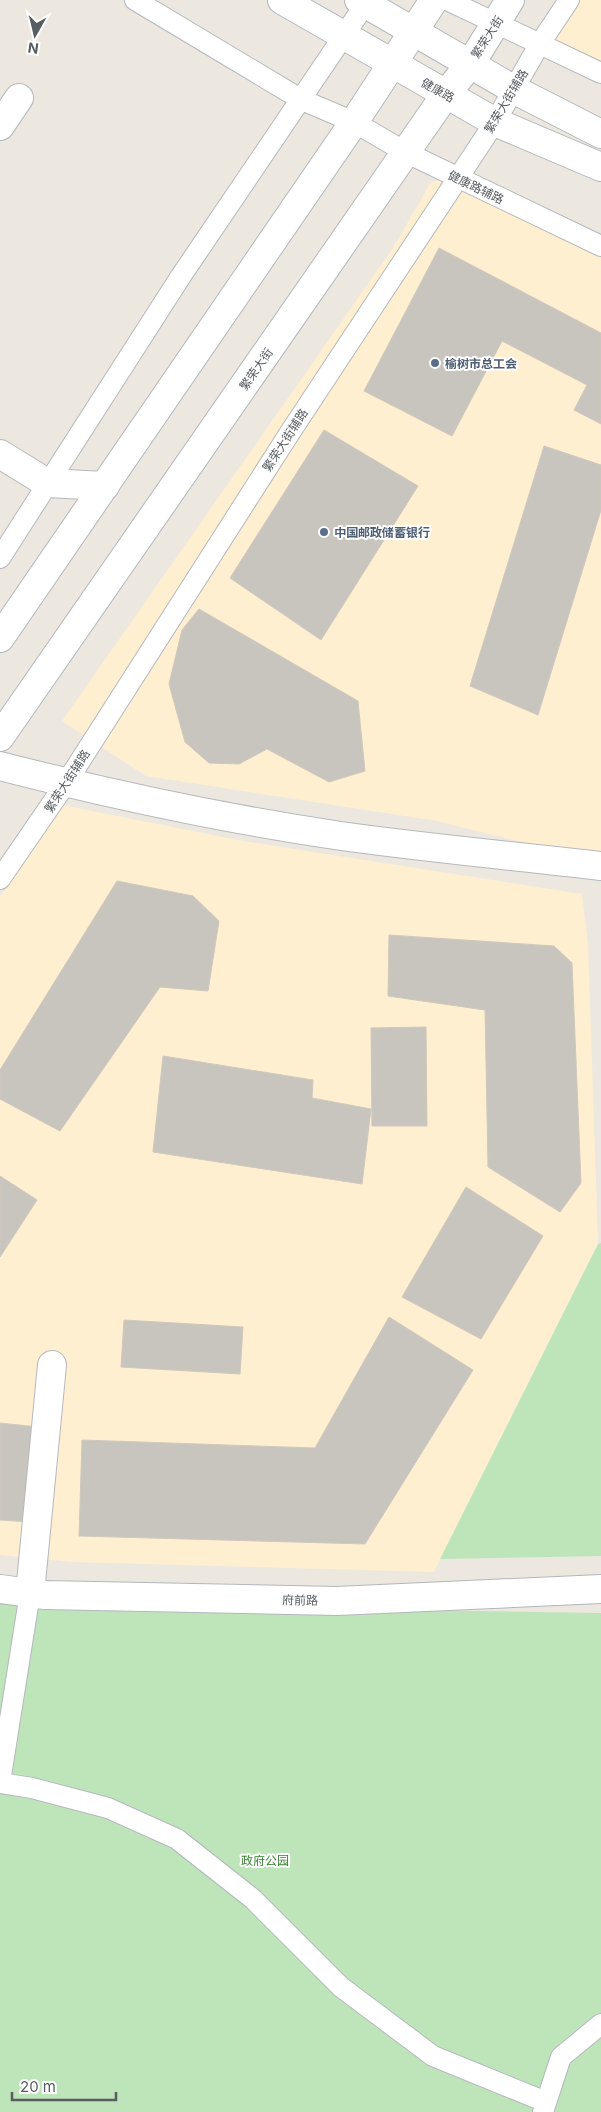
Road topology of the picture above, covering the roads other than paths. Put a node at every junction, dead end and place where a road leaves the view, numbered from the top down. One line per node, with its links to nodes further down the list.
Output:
1 (135, 0): 18 (lane, 健康路辅路)
2 (282, 0): 10 (main road, 健康路)
3 (434, 0): 9 (main road)
4 (447, 0): 8 (lane)
5 (510, 0): 8 (main road, 繁荣大街)
6 (569, 0): 11 (lane, 繁荣大街辅路)
7 (365, 1): 9 (main road); 10 (lane)
8 (496, 23): 11 (lane); 12 (main road, 繁荣大街)
9 (414, 32): 12 (main road); 13 (main road)
10 (346, 35): 13 (main road, 健康路); 18 (lane)
11 (539, 45): 14 (lane); 15 (lane, 繁荣大街辅路)
12 (470, 63): 15 (main road); 16 (main road, 繁荣大街)
13 (392, 65): 16 (main road, 健康路); 19 (main road)
14 (601, 73)
15 (513, 89): 20 (lane, 繁荣大街辅路); 22 (main road)
16 (446, 94): 20 (main road, 健康路); 23 (main road, 繁荣大街)
17 (19, 98): 21 (main road)
18 (302, 100): 19 (lane, 健康路辅路); 28 (lane)
19 (354, 122): 23 (lane, 健康路辅路); 29 (main road)
20 (495, 122): 24 (main road, 健康路); 25 (lane, 繁荣大街辅路)
21 (0, 126)
22 (601, 134)
23 (407, 153): 25 (lane, 健康路辅路); 32 (main road, 繁荣大街)
24 (601, 167)
25 (458, 178): 26 (lane, 健康路辅路); 34 (lane, 繁荣大街辅路)
26 (601, 246)
27 (0, 454): 28 (main road)
28 (47, 483): 29 (main road); 30 (lane)
29 (105, 486): 31 (main road)
30 (0, 558)
31 (0, 638)
32 (0, 737)
33 (0, 766): 34 (main road)
34 (66, 783): 35 (main road); 36 (lane, 繁荣大街辅路)
35 (601, 866)
36 (0, 879)
37 (52, 1365): 40 (main road)
38 (0, 1589): 40 (main road, 府前路)
39 (601, 1590): 40 (main road, 府前路)
40 (30, 1593): 41 (lane)
41 (0, 1783): 43 (lane)
42 (601, 2024): 43 (lane)
43 (545, 2107)

